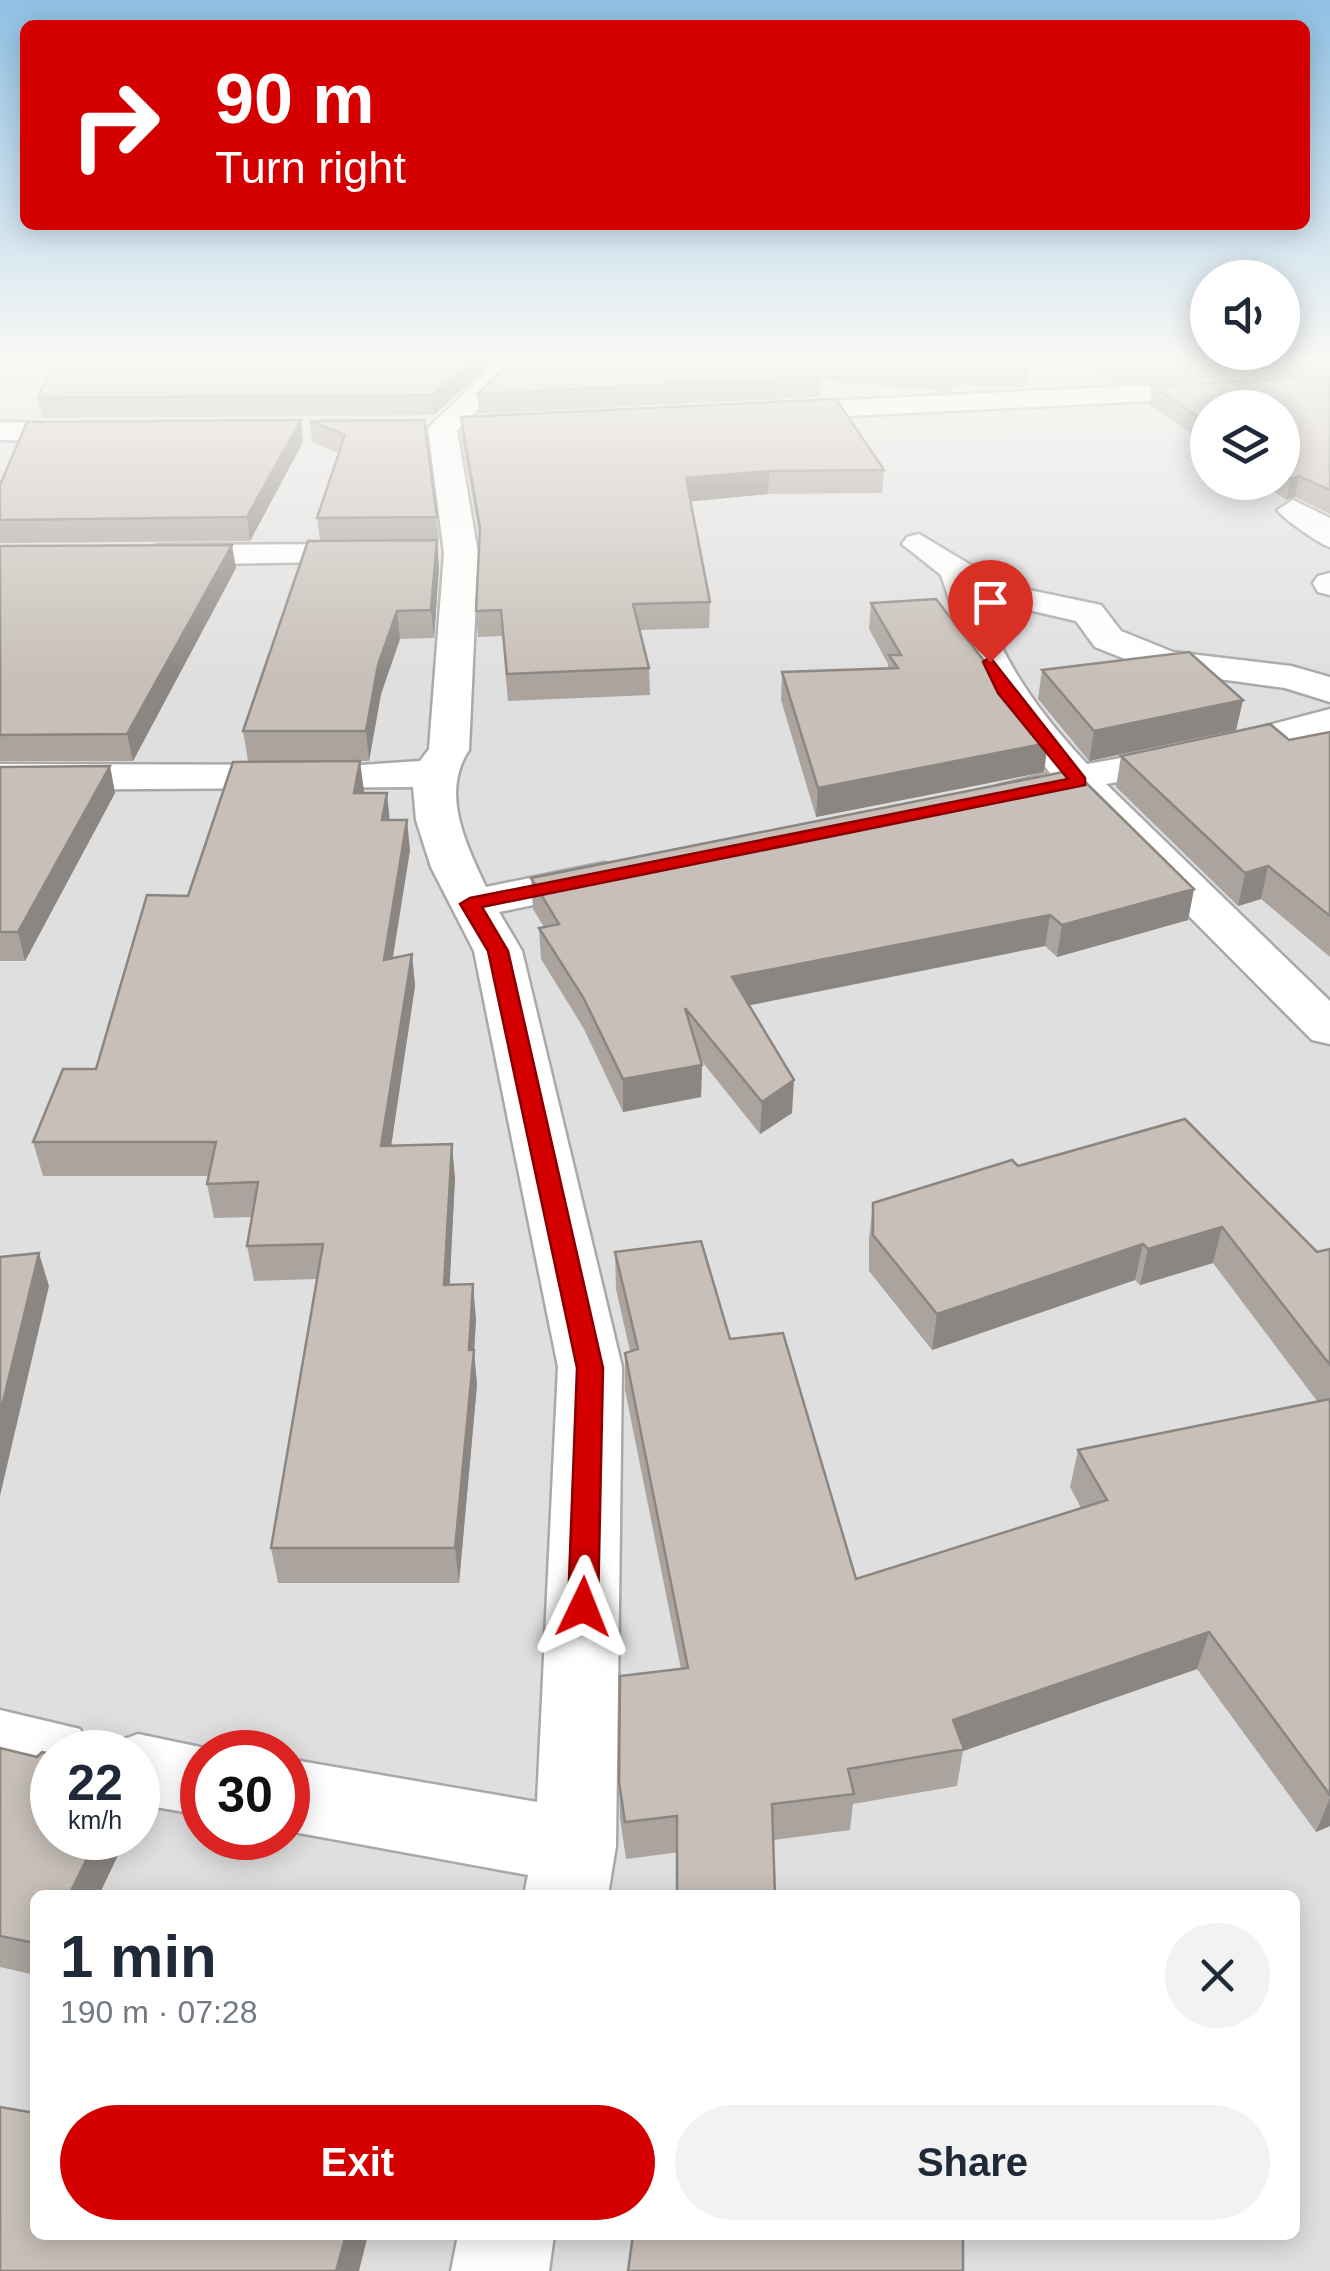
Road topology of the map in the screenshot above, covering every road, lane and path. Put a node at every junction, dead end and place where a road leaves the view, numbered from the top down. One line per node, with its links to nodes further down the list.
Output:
1 (448, 467): 5 (street)
2 (1293, 510): 3 (street)
3 (1330, 537)
4 (919, 544): 7 (street)
5 (461, 554): 6 (street); 10 (street)
6 (134, 555)
7 (957, 571): 8 (street); 12 (street)
8 (1330, 690)
9 (1330, 721): 12 (street)
10 (433, 772): 11 (street); 15 (street)
11 (0, 776)
12 (1079, 782): 13 (street); 16 (street)
13 (965, 804)
14 (641, 870): 15 (street)
15 (470, 904): 20 (street)
16 (1330, 1029)
17 (0, 1744): 18 (street)
18 (30, 1750)
19 (310, 1801): 20 (street)
20 (571, 1870)
21 (505, 2240): 22 (street)
22 (500, 2271)

